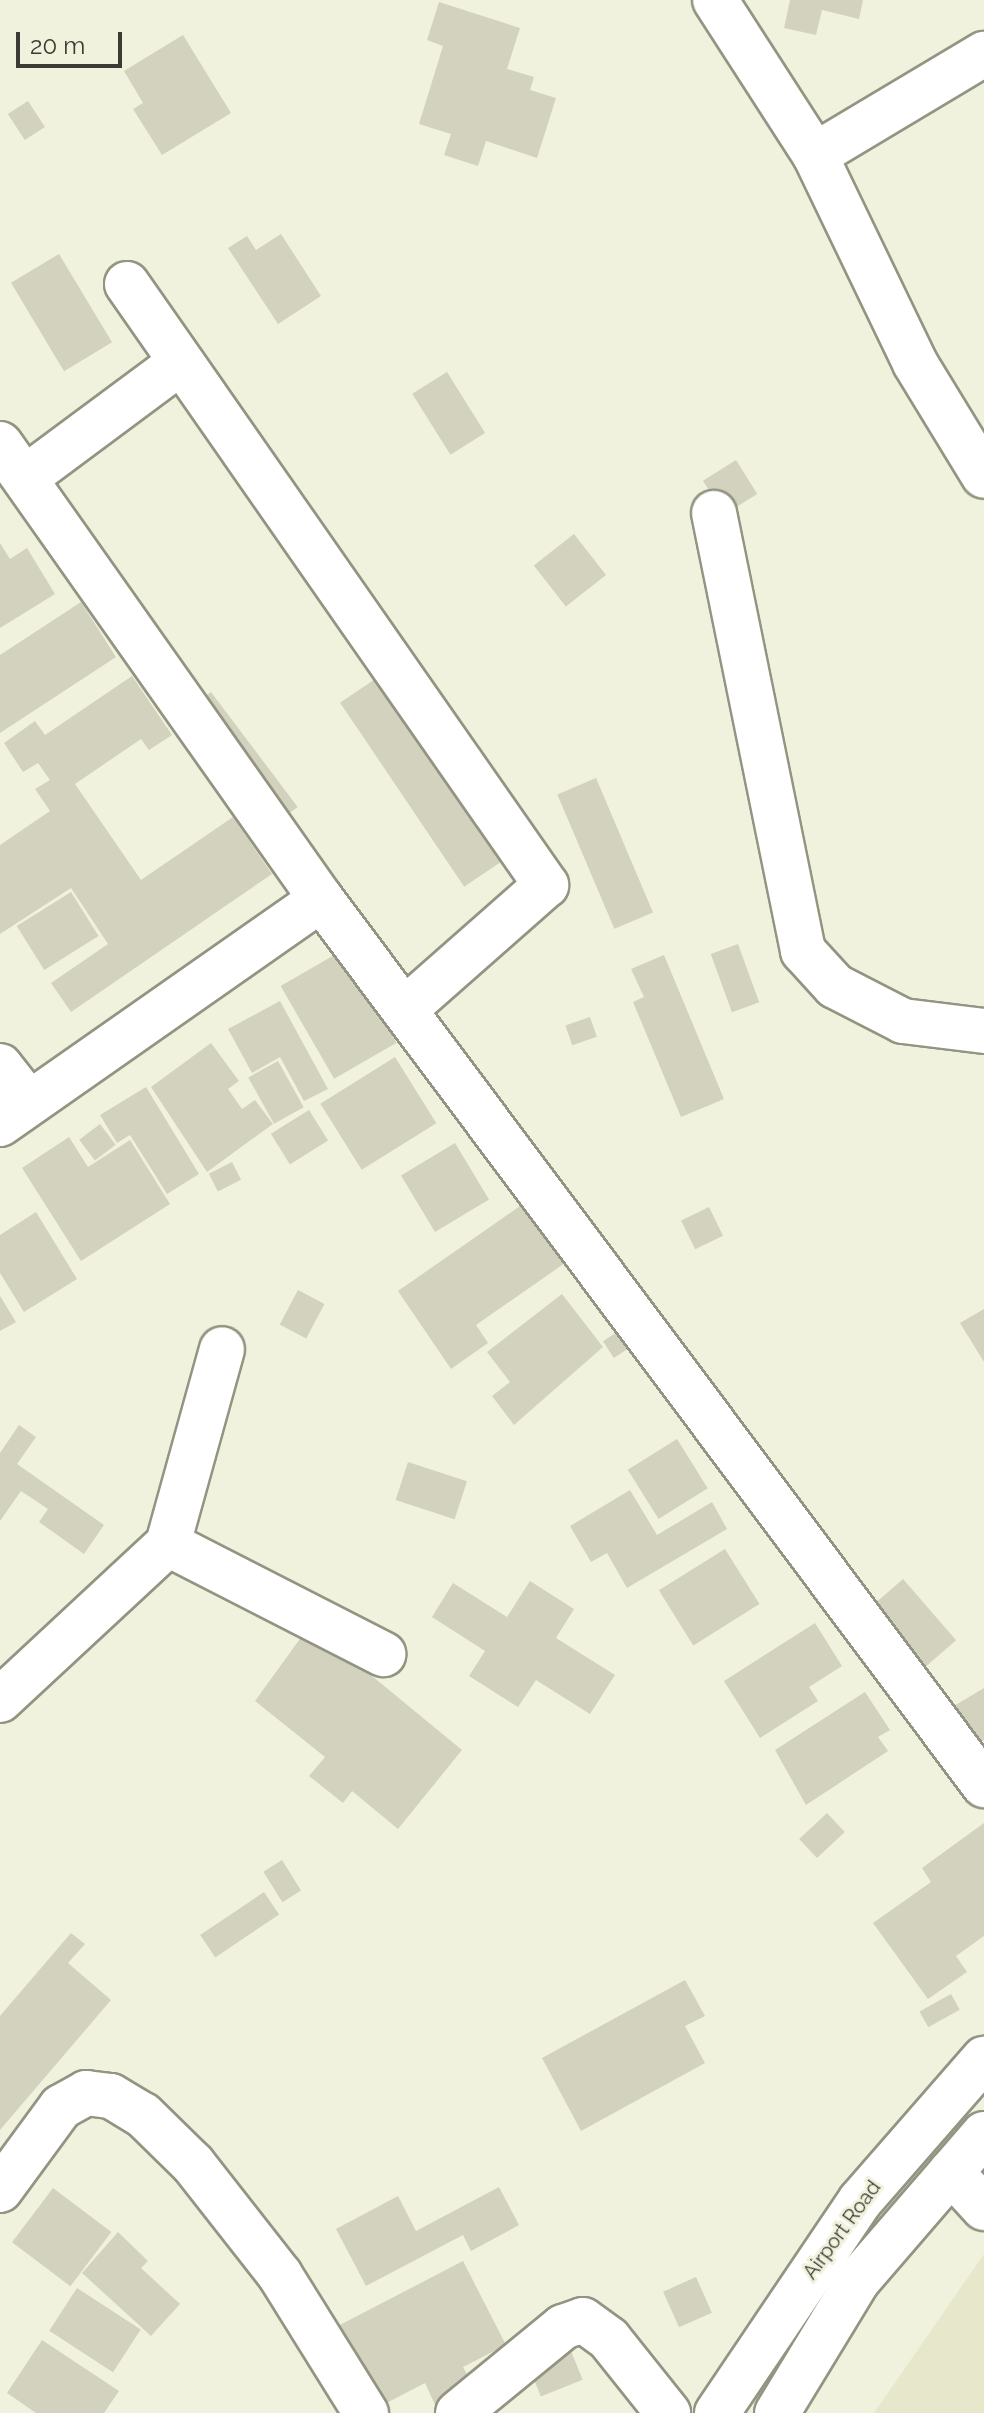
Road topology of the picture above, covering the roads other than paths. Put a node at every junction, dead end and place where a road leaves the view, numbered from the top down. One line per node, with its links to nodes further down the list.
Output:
1 (715, 0): 3 (street)
2 (984, 54): 3 (street)
3 (815, 155): 7 (street)
4 (127, 284): 5 (street)
5 (180, 363): 6 (street); 10 (street)
6 (13, 461): 9 (street)
7 (984, 476)
8 (714, 513): 11 (street)
9 (321, 899): 10 (street); 13 (street)
10 (404, 1010): 18 (street)
11 (984, 1031)
12 (0, 1066): 13 (street)
13 (14, 1114)
14 (222, 1349): 15 (street)
15 (168, 1544): 16 (street); 17 (street)
16 (383, 1654)
17 (0, 1700)
18 (984, 1785)
19 (984, 2059): 27 (street, Airport Road)
20 (984, 2134): 21 (street)
21 (951, 2172): 23 (street); 28 (street)
22 (0, 2190): 24 (street)
23 (984, 2208)
24 (366, 2413)
25 (458, 2413): 26 (street)
26 (668, 2413)
27 (717, 2413)
28 (777, 2413)

